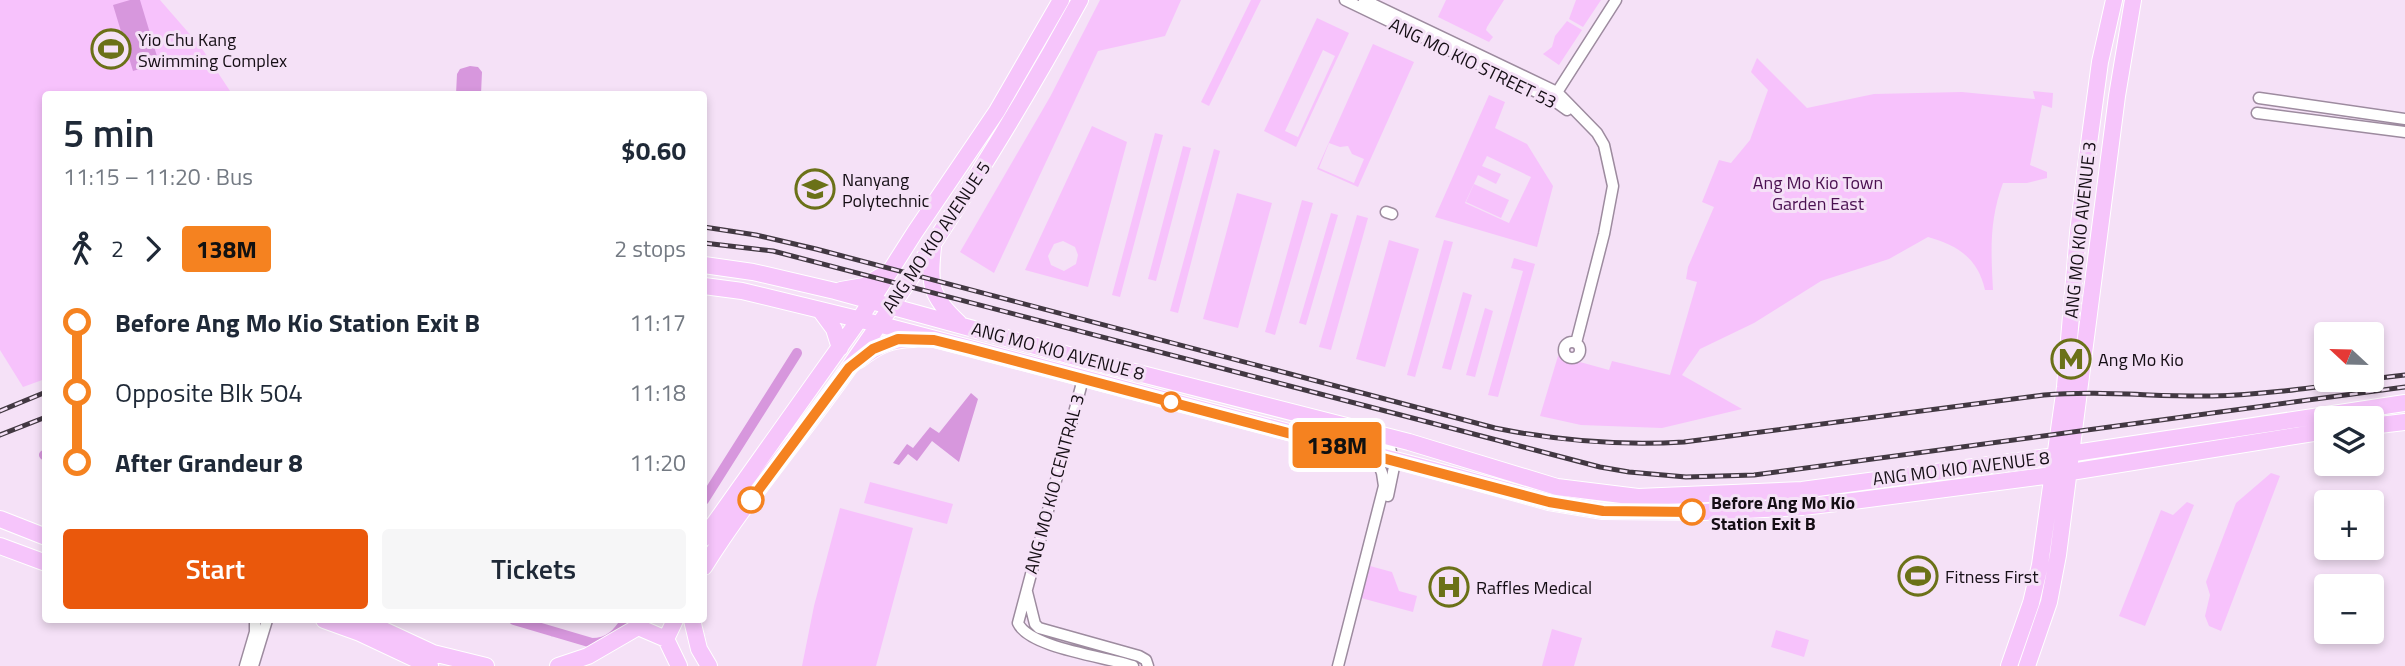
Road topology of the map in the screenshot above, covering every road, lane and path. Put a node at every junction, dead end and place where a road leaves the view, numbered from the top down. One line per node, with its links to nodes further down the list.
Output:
1 (1061, 0): 15 (main road, ANG MO KIO AVENUE 5)
2 (1080, 0): 13 (main road, ANG MO KIO AVENUE 5)
3 (1345, 0): 8 (street, ANG MO KIO STREET 53)
4 (1364, 0): 8 (street, ANG MO KIO STREET 53)
5 (1616, 0): 8 (street)
6 (2114, 0): 38 (main road, ANG MO KIO AVENUE 3)
7 (2133, 0): 36 (main road, ANG MO KIO AVENUE 3)
8 (1555, 96): 25 (street, ANG MO KIO STREET 53)
9 (2259, 98): 11 (street)
10 (2257, 113): 12 (street)
11 (2405, 119)
12 (2405, 132)
13 (933, 245): 19 (main road, ANG MO KIO AVENUE 5); 23 (main road)
14 (707, 265): 17 (main road, ANG MO KIO AVENUE 8)
15 (890, 271): 17 (main road); 18 (main road, ANG MO KIO AVENUE 5)
16 (707, 286): 20 (main road, ANG MO KIO AVENUE 8)
17 (835, 291): 18 (main road, ANG MO KIO AVENUE 8)
18 (871, 301): 19 (main road, ANG MO KIO AVENUE 8); 21 (main road, ANG MO KIO AVENUE 5)
19 (891, 306): 22 (main road, ANG MO KIO AVENUE 5); 23 (main road, ANG MO KIO AVENUE 8)
20 (820, 310): 21 (main road, ANG MO KIO AVENUE 8); 26 (main road)
21 (859, 320): 22 (main road, ANG MO KIO AVENUE 8); 26 (main road, ANG MO KIO AVENUE 5)
22 (878, 324): 24 (main road, ANG MO KIO AVENUE 8); 27 (main road, ANG MO KIO AVENUE 5)
23 (961, 325): 30 (main road, ANG MO KIO AVENUE 8)
24 (934, 340): 27 (main road); 28 (main road, ANG MO KIO AVENUE 8)
25 (1573, 342)
26 (840, 348): 45 (main road, ANG MO KIO AVENUE 5)
27 (849, 368): 50 (main road, ANG MO KIO AVENUE 5)
28 (1083, 379): 33 (main road, ANG MO KIO AVENUE 8); 51 (street, ANG MO KIO CENTRAL 3)
29 (2405, 403): 36 (main road, ANG MO KIO AVENUE 8)
30 (1288, 411): 33 (main road); 35 (main road, ANG MO KIO AVENUE 8)
31 (2405, 422): 32 (main road)
32 (2384, 424)
33 (1283, 431): 37 (main road, ANG MO KIO AVENUE 8)
34 (2314, 433): 40 (main road, ANG MO KIO AVENUE 8)
35 (1388, 437): 38 (main road, ANG MO KIO AVENUE 8); 39 (street)
36 (2072, 453): 38 (main road, ANG MO KIO AVENUE 8); 40 (main road, ANG MO KIO AVENUE 3)
37 (1375, 455): 39 (main road, ANG MO KIO AVENUE 8); 48 (street)
38 (2055, 456): 41 (main road, ANG MO KIO AVENUE 3)
39 (1394, 460): 42 (main road, ANG MO KIO AVENUE 8); 48 (street)
40 (2070, 472): 41 (main road, ANG MO KIO AVENUE 8); 72 (main road, ANG MO KIO AVENUE 3)
41 (2052, 475): 42 (main road, ANG MO KIO AVENUE 8); 43 (main road, ANG MO KIO AVENUE 3)
42 (2029, 478): 43 (main road)
43 (2050, 498): 71 (main road, ANG MO KIO AVENUE 3)
44 (0, 519): 46 (main road)
45 (707, 534)
46 (42, 535)
47 (0, 546): 49 (main road)
48 (1367, 555): 70 (street)
49 (42, 561)
50 (707, 563)
51 (1026, 589): 68 (street, ANG MO KIO CENTRAL 3); 69 (street, ANG MO KIO CENTRAL 3)
52 (255, 623): 61 (street)
53 (266, 623): 62 (street)
54 (332, 623): 63 (main road)
55 (368, 623): 64 (main road)
56 (641, 623): 59 (main road); 60 (main road); 65 (main road)
57 (674, 623): 59 (main road)
58 (693, 623): 67 (main road)
59 (666, 639): 66 (main road)
60 (570, 665)
61 (245, 666)
62 (253, 666)
63 (430, 666)
64 (486, 666)
65 (598, 666)
66 (679, 666)
67 (709, 666)
68 (1133, 666)
69 (1148, 666)
70 (1338, 666)
71 (2009, 666)
72 (2027, 666)

